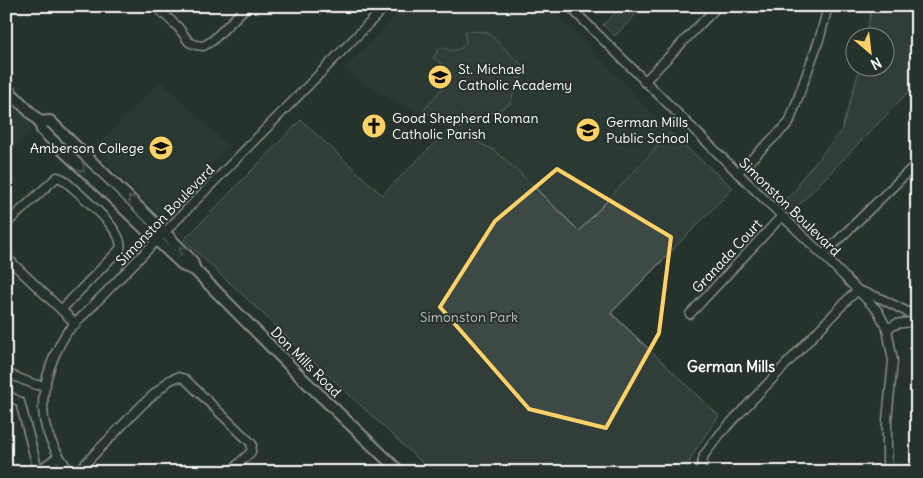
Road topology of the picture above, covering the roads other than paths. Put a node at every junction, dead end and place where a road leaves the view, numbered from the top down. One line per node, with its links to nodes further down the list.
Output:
1 (155, 6): 2 (street)
2 (247, 6)
3 (386, 6): 13 (street, Simonston Boulevard)
4 (568, 6): 7 (street, Simonston Boulevard)
5 (718, 6): 7 (street)
6 (828, 6): 10 (street)
7 (644, 82): 10 (street, Simonston Boulevard)
8 (6, 88): 13 (main road, Don Mills Road)
9 (917, 163): 14 (street)
10 (737, 173): 11 (street, Simonston Boulevard)
11 (782, 216): 14 (street, Simonston Boulevard); 18 (street, Granada Court)
12 (6, 224): 17 (street)
13 (162, 236): 21 (street, Simonston Boulevard); 31 (main road, Don Mills Road)
14 (823, 255): 16 (street, Simonston Boulevard)
15 (6, 257): 17 (street)
16 (858, 290): 19 (street); 22 (street, Simonston Boulevard); 32 (street)
17 (62, 309): 21 (street)
18 (690, 314)
19 (917, 316)
20 (917, 321): 22 (street)
21 (76, 324): 24 (street, Simonston Boulevard)
22 (887, 330): 33 (street, Simonston Boulevard)
23 (6, 373): 24 (street)
24 (46, 385): 26 (street, Simonston Boulevard)
25 (6, 394): 27 (street)
26 (59, 456): 27 (street); 28 (street, Simonston Boulevard)
27 (37, 471)
28 (70, 472)
29 (77, 472): 30 (street)
30 (230, 472)
31 (400, 472)
32 (700, 472)
33 (887, 472)

